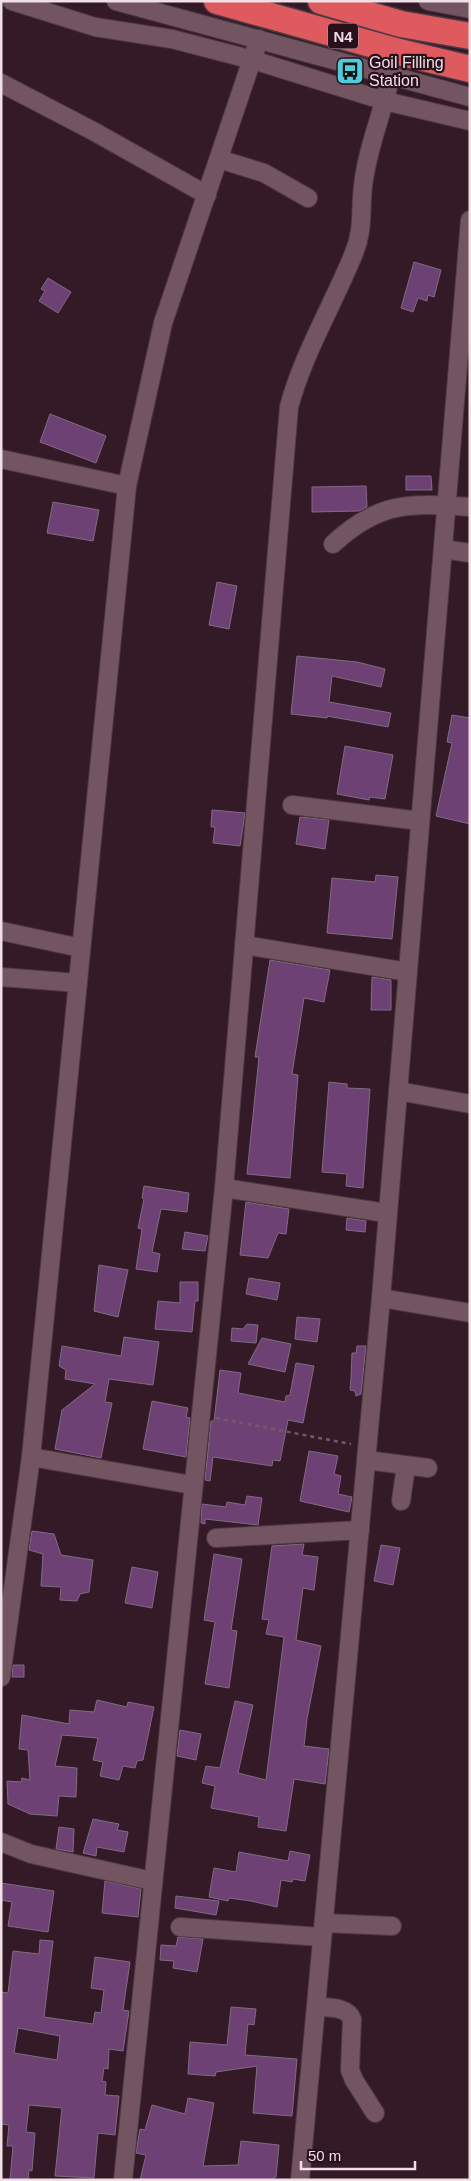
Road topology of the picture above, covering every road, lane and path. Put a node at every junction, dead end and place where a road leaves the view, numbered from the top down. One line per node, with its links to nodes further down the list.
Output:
1 (12, 1): 9 (street)
2 (116, 1): 8 (street)
3 (217, 1): 10 (highway, N4)
4 (321, 1): 7 (highway, N4)
5 (428, 1): 6 (street)
6 (470, 9)
7 (470, 36)
8 (259, 39): 9 (street); 11 (street)
9 (253, 60): 14 (street); 16 (street)
10 (470, 69)
11 (390, 76): 13 (street); 14 (street)
12 (1, 83): 17 (street)
13 (470, 98)
14 (386, 101): 15 (street); 31 (street)
15 (470, 121)
16 (219, 159): 17 (street); 18 (street)
17 (207, 195): 22 (street)
18 (308, 198)
19 (470, 220): 20 (street)
20 (467, 275): 23 (street)
21 (1, 459): 22 (street)
22 (127, 486): 32 (street)
23 (446, 505): 24 (street); 25 (street); 26 (street)
24 (470, 507)
25 (333, 544)
26 (442, 549): 27 (street); 29 (street)
27 (470, 552)
28 (292, 805): 29 (street)
29 (420, 821): 33 (street)
30 (1, 931): 32 (street)
31 (244, 945): 33 (street); 38 (street)
32 (81, 948): 35 (street)
33 (408, 972): 36 (street)
34 (1, 977): 35 (street)
35 (78, 983): 44 (street)
36 (398, 1092): 37 (street); 39 (street)
37 (470, 1104)
38 (224, 1188): 39 (street); 42 (street)
39 (386, 1213): 40 (street)
40 (380, 1298): 41 (street); 43 (street)
41 (470, 1313)
42 (200, 1415): 43 (path); 47 (street)
43 (367, 1453): 45 (street); 49 (street)
44 (31, 1457): 47 (street); 51 (street)
45 (406, 1466): 46 (street); 48 (street)
46 (428, 1468)
47 (192, 1485): 53 (street)
48 (401, 1501)
49 (360, 1530): 50 (street); 56 (street)
50 (216, 1538)
51 (2, 1669)
52 (1, 1842): 53 (street)
53 (152, 1881): 59 (street)
54 (392, 1926): 56 (street)
55 (180, 1927): 56 (street)
56 (323, 1930): 57 (street)
57 (316, 2007): 58 (street); 60 (street)
58 (375, 2113)
59 (123, 2180)
60 (300, 2180)

